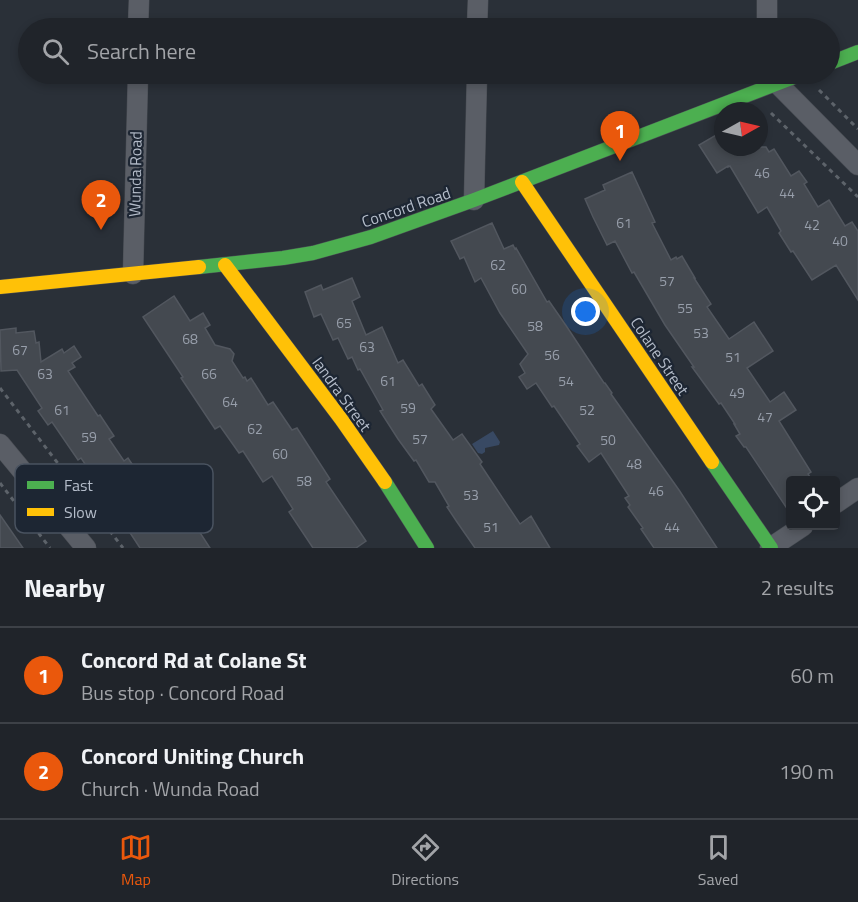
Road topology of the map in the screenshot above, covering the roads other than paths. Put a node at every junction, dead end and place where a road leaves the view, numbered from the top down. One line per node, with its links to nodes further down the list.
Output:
1 (139, 0): 4 (street)
2 (478, 0): 5 (street)
3 (767, 0): 6 (street)
4 (138, 18)
5 (477, 18)
6 (767, 18)
7 (858, 52): 8 (main road)
8 (840, 59)
9 (138, 84): 17 (street, Wunda Road)
10 (477, 84): 15 (street)
11 (763, 84): 14 (main road, Concord Road)
12 (773, 84): 13 (street)
13 (858, 165)
14 (522, 182): 15 (main road, Concord Road); 27 (main road, Colane Street)
15 (474, 200): 16 (main road, Concord Road)
16 (225, 265): 17 (main road, Concord Road); 26 (main road, Iandra Street)
17 (133, 274): 18 (main road, Concord Road)
18 (0, 287)
19 (0, 444): 20 (street)
20 (17, 464)
21 (858, 488): 22 (street)
22 (840, 500)
23 (796, 530): 27 (street)
24 (74, 533): 25 (street)
25 (86, 548)
26 (427, 548)
27 (771, 548)

